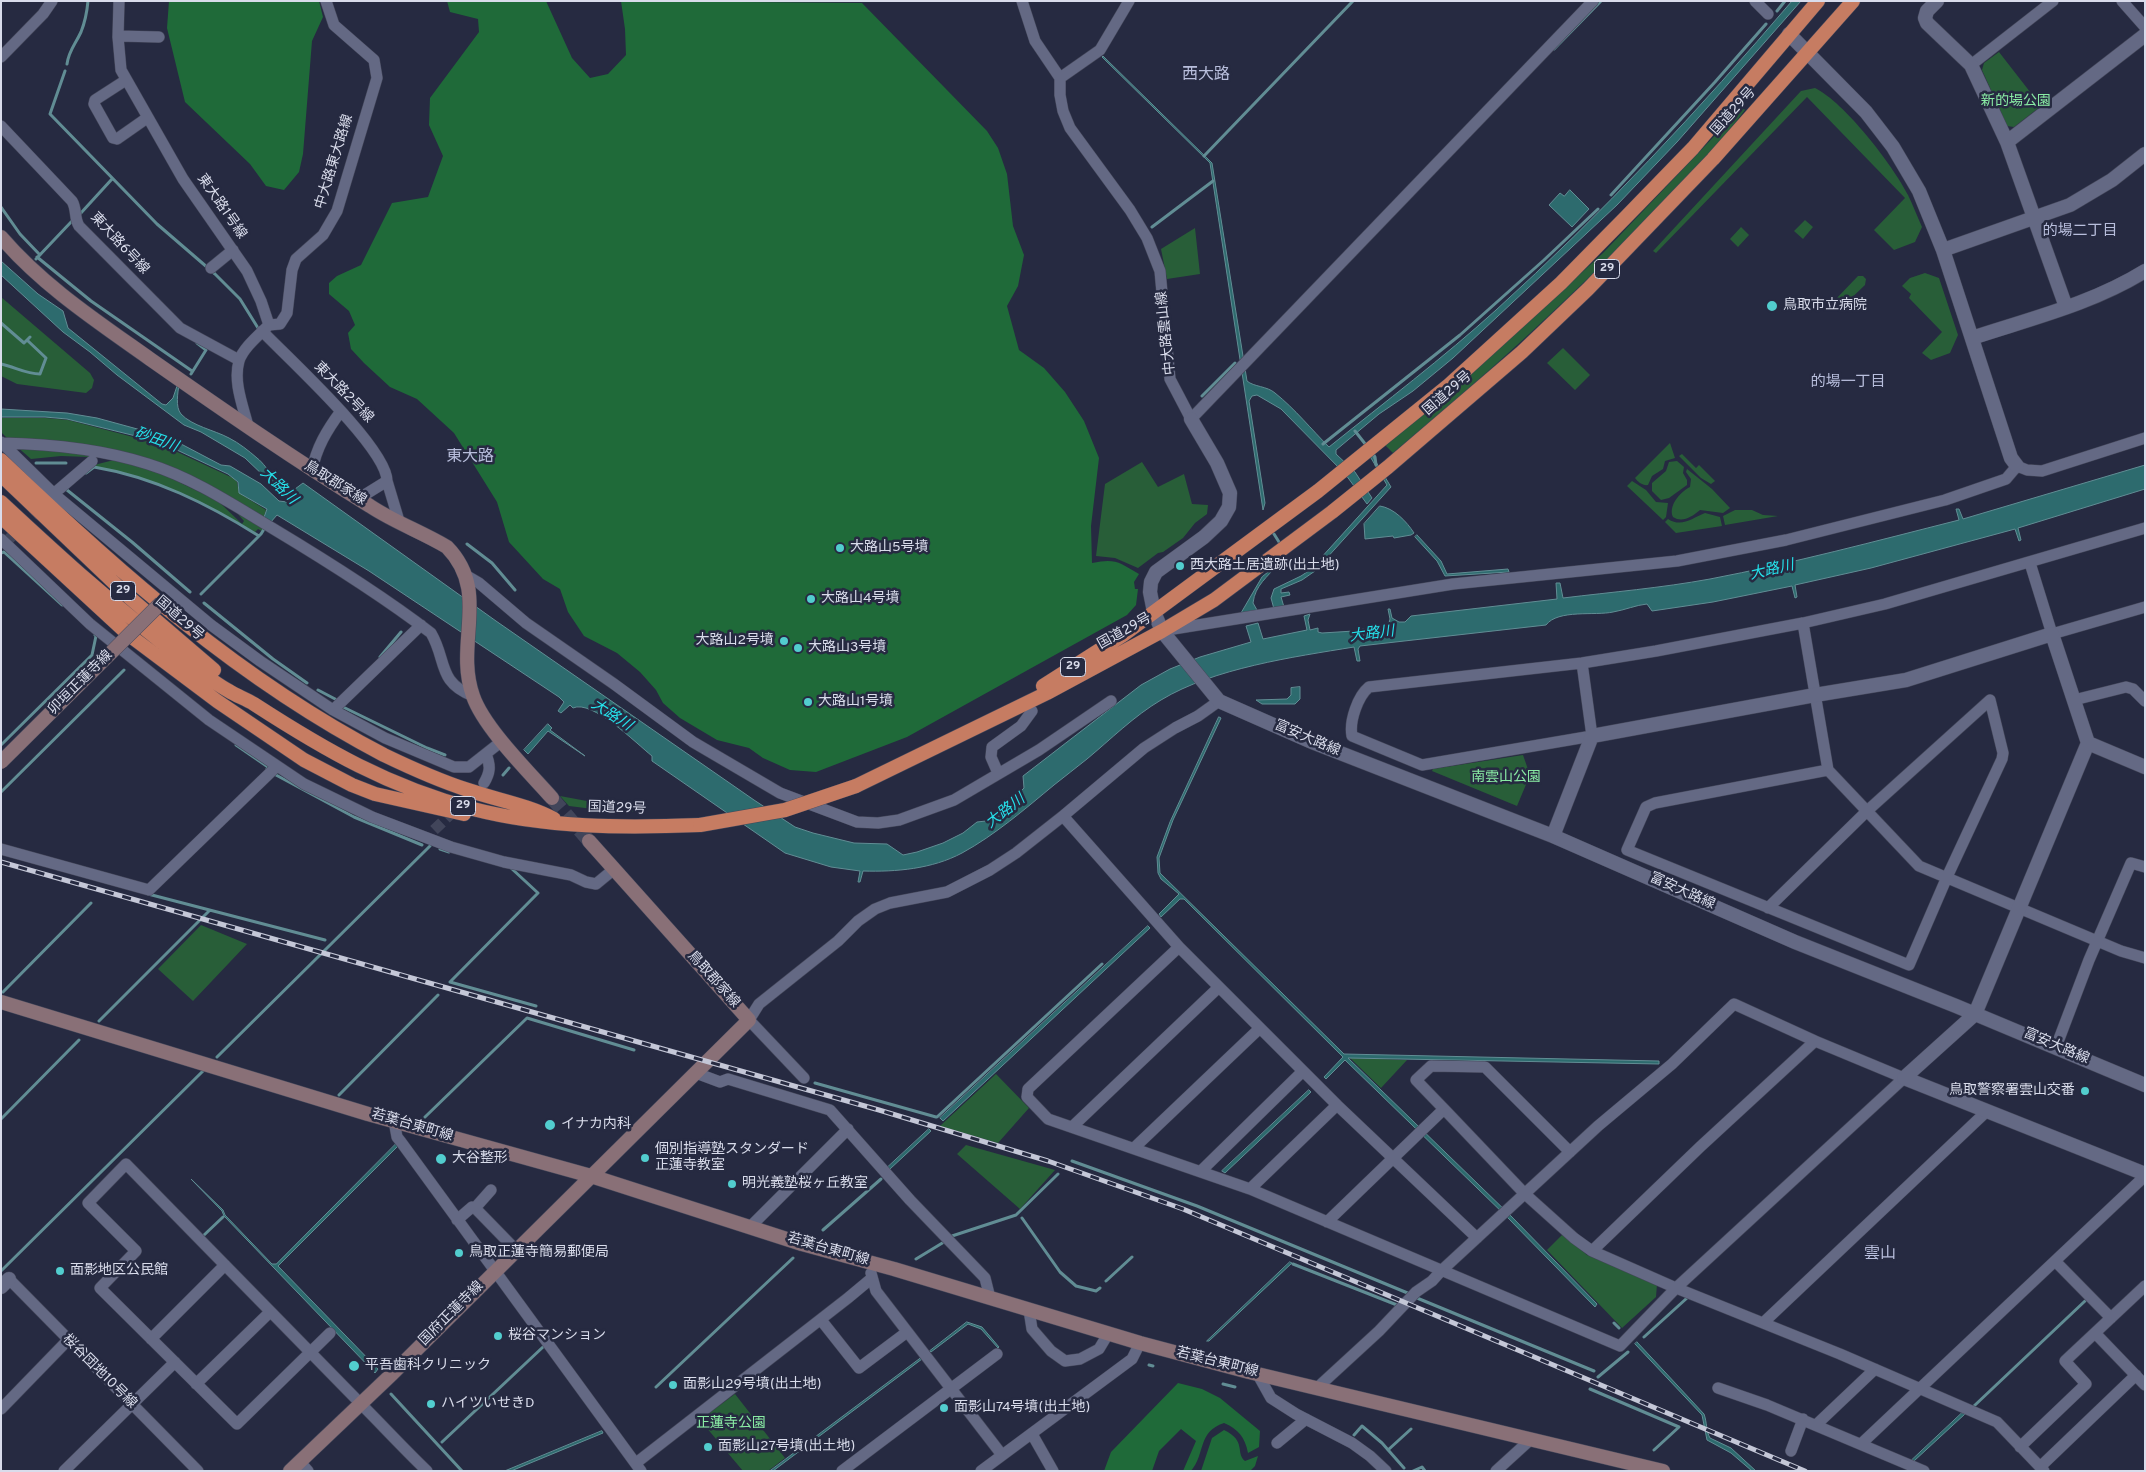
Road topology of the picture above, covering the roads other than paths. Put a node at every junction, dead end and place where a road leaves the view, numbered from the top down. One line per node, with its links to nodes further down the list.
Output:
1 (52, 1): 20 (street)
2 (119, 1): 17 (street, 東大路1号線)
3 (326, 1): 35 (street, 中大路東大路線)
4 (1022, 1): 22 (street)
5 (1130, 1): 22 (street)
6 (1593, 1): 39 (street)
7 (1755, 1): 13 (street)
8 (1818, 1): 15 (highway, 国道29号 / 29)
9 (1853, 1): 19 (highway, 国道29号 / 29)
10 (1937, 1): 21 (street)
11 (2053, 1): 21 (street)
12 (2122, 1): 14 (street)
13 (1768, 14)
14 (2145, 27)
15 (1789, 34): 19 (street); 60 (highway, 国道29号 / 29)
16 (2145, 35): 26 (street)
17 (118, 36): 18 (street); 23 (street, 東大路1号線)
18 (159, 37)
19 (1808, 53): 31 (street); 63 (highway, 国道29号 / 29)
20 (1, 57)
21 (1972, 65): 26 (street)
22 (1060, 78): 39 (street, 中大路雲山線)
23 (126, 80): 24 (street, 東大路1号線); 24 (street)
24 (147, 118): 30 (street, 東大路1号線)
25 (1, 126): 37 (street, 東大路6号線)
26 (2007, 142): 28 (street)
27 (2145, 154): 28 (street)
28 (2034, 218): 31 (street); 34 (street)
29 (1, 238): 40 (main road, 鳥取郡家線)
30 (233, 250): 32 (street); 35 (street, 東大路1号線)
31 (1943, 250): 36 (street)
32 (211, 268)
33 (2145, 271): 34 (street)
34 (2066, 307): 36 (street)
35 (266, 328): 37 (street); 38 (street, 東大路2号線)
36 (1972, 338): 45 (street)
37 (239, 360): 40 (street)
38 (341, 411): 46 (street); 48 (street, 東大路2号線)
39 (1191, 419): 60 (street, 中大路雲山線)
40 (248, 426): 46 (main road, 鳥取郡家線)
41 (2145, 438): 45 (street)
42 (1, 443): 49 (street); 62 (street)
43 (1, 460): 58 (highway)
44 (92, 461): 49 (street)
45 (2017, 466): 63 (street)
46 (312, 471): 50 (main road, 鳥取郡家線)
47 (1, 475): 73 (highway, 国道29号 / 29)
48 (387, 481): 50 (street); 53 (street, 東大路2号線)
49 (52, 496): 74 (street)
50 (358, 499): 53 (main road, 鳥取郡家線)
51 (1, 502): 73 (highway, 国道29号 / 29)
52 (1, 517): 65 (highway)
53 (399, 521): 57 (main road, 鳥取郡家線)
54 (2145, 528): 56 (street)
55 (4, 542): 82 (street)
56 (2030, 563): 61 (street); 64 (street)
57 (467, 576): 68 (main road, 鳥取郡家線); 85 (street)
58 (160, 603): 65 (main road, 卯垣正蓮寺線, bridge); 90 (highway)
59 (2145, 607): 64 (street)
60 (1154, 612): 63 (street, 中大路雲山線); 76 (highway, 国道29号 / 29)
61 (1803, 623): 66 (street); 67 (street)
62 (421, 625): 68 (street); 74 (street)
63 (1162, 631): 71 (street, 中大路雲山線); 76 (highway, 国道29号 / 29)
64 (2052, 634): 67 (street); 69 (street)
65 (129, 635): 81 (main road, 卯垣正蓮寺線, bridge); 90 (highway)
66 (1582, 663): 77 (street); 77 (street)
67 (1815, 695): 77 (street); 84 (street)
68 (473, 696): 78 (main road, 鳥取郡家線)
69 (2074, 700): 72 (street); 79 (street)
70 (1111, 701): 85 (street)
71 (1219, 701): 89 (street); 91 (street, 富安大路線)
72 (2145, 701)
73 (250, 702): 90 (highway, 国道29号 / 29)
74 (334, 710): 80 (street)
75 (1032, 711): 85 (street)
76 (990, 720): 90 (highway, 国道29号 / 29, bridge)
77 (1592, 736): 91 (street)
78 (502, 741): 80 (street); 87 (main road, 鳥取郡家線)
79 (2088, 743): 83 (street); 98 (street)
80 (486, 754): 86 (street)
81 (1, 762)
82 (276, 767): 93 (street); 95 (street)
83 (2145, 767)
84 (1828, 770): 88 (street); 97 (street)
85 (998, 773)
86 (484, 783)
87 (552, 798)
88 (1867, 811): 96 (street); 96 (street); 97 (street)
89 (1063, 816): 100 (street); 105 (street)
90 (555, 823)
91 (1553, 836): 104 (street, 富安大路線)
92 (589, 841): 95 (main road, 鳥取郡家線)
93 (1, 849)
94 (2145, 867): 99 (street)
95 (613, 870): 105 (main road, 鳥取郡家線)
96 (1947, 877): 97 (street); 98 (street)
97 (1768, 908)
98 (2020, 908): 99 (street); 104 (street)
99 (2098, 940): 101 (street); 108 (street)
100 (1179, 947): 102 (street); 118 (street)
101 (2145, 958)
102 (1219, 987): 106 (street); 118 (street)
103 (1, 1002): 117 (main road, 若葉台東町線)
104 (1975, 1014): 108 (street, 富安大路線); 112 (street)
105 (749, 1020): 110 (main road, 鳥取郡家線); 111 (street)
106 (1260, 1028): 109 (street); 120 (street)
107 (1815, 1041): 112 (street); 121 (street); 135 (street)
108 (2056, 1047): 113 (street, 富安大路線)
109 (1303, 1071): 114 (street); 123 (street)
110 (696, 1073): 119 (street); 125 (main road, 鳥取郡家線)
111 (804, 1078)
112 (1904, 1078): 116 (street); 144 (street)
113 (2145, 1085)
114 (1338, 1106): 122 (street); 126 (street)
115 (1444, 1109): 121 (street); 122 (street); 128 (street)
116 (1986, 1112): 124 (street); 150 (street)
117 (394, 1121): 125 (main road, 若葉台東町線); 130 (street)
118 (1072, 1128): 120 (street)
119 (848, 1129): 132 (street); 145 (street)
120 (1134, 1148): 123 (street)
121 (1570, 1152): 128 (street)
122 (1393, 1160): 131 (street); 133 (street)
123 (1201, 1171): 126 (street)
124 (2145, 1175): 137 (street)
125 (591, 1176): 132 (main road, 若葉台東町線); 134 (main road, 国府正蓮寺線)
126 (1250, 1188): 131 (street)
127 (492, 1190): 129 (street)
128 (1525, 1194): 133 (street); 135 (street)
129 (475, 1208): 130 (street); 134 (street)
130 (457, 1220): 139 (street)
131 (1327, 1222): 140 (street)
132 (750, 1227): 136 (main road, 若葉台東町線)
133 (1477, 1238): 140 (street)
134 (516, 1250): 139 (main road, 国府正蓮寺線)
135 (1592, 1250): 144 (street)
136 (867, 1261): 141 (street); 145 (main road, 若葉台東町線)
137 (2055, 1261): 148 (street); 169 (street)
138 (225, 1266): 147 (street); 155 (street); 155 (street)
139 (495, 1271): 171 (main road, 国府正蓮寺線); 183 (street)
140 (1441, 1271): 144 (street); 166 (street)
141 (872, 1278): 149 (street); 151 (street)
142 (5, 1283): 156 (street, 桜谷団地10号線)
143 (2145, 1286): 148 (street)
144 (1676, 1288): 150 (street)
145 (990, 1298): 146 (main road, 若葉台東町線)
146 (1029, 1310): 154 (main road, 若葉台東町線); 154 (street)
147 (270, 1312): 158 (street); 164 (street)
148 (2111, 1318): 153 (street)
149 (821, 1320): 151 (street); 183 (street)
150 (1763, 1323): 161 (street)
151 (908, 1332): 168 (street)
152 (330, 1333): 158 (street)
153 (2095, 1333): 163 (street); 180 (street)
154 (1108, 1334): 157 (main road, 若葉台東町線)
155 (151, 1339): 160 (street)
156 (68, 1340): 170 (street, 桜谷団地10号線); 172 (street)
157 (1140, 1343): 162 (main road, 若葉台東町線); 176 (street)
158 (310, 1353): 164 (street); 171 (street)
159 (997, 1354): 168 (street)
160 (175, 1362): 164 (street); 170 (street)
161 (1875, 1369): 169 (street); 175 (street)
162 (1257, 1373): 166 (main road, 若葉台東町線); 173 (street)
163 (2136, 1375): 165 (street); 185 (street)
164 (196, 1384)
165 (2145, 1385)
166 (1317, 1388): 177 (main road, 若葉台東町線)
167 (1718, 1388): 174 (street)
168 (951, 1389): 182 (street); 189 (street)
169 (1920, 1389): 179 (street); 180 (street)
170 (131, 1404): 186 (street); 187 (street, 桜谷団地10号線)
171 (361, 1404): 184 (main road, 国府正蓮寺線); 188 (street)
172 (1, 1409)
173 (1306, 1419): 178 (street); 192 (street)
174 (1802, 1419): 175 (street); 181 (street)
175 (1816, 1425): 179 (street)
176 (1032, 1434): 182 (street); 191 (street)
177 (1530, 1440): 193 (street); 194 (main road, 若葉台東町線)
178 (1277, 1443)
179 (1861, 1444): 195 (street)
180 (2020, 1447): 185 (street)
181 (1791, 1451)
182 (1002, 1455): 190 (street)
183 (638, 1467)
184 (299, 1468)
185 (2042, 1469)
186 (64, 1471)
187 (198, 1471)
188 (427, 1471)
189 (842, 1471)
190 (981, 1471)
191 (1053, 1471)
192 (1386, 1471)
193 (1496, 1471)
194 (1663, 1471)
195 (1924, 1471)

